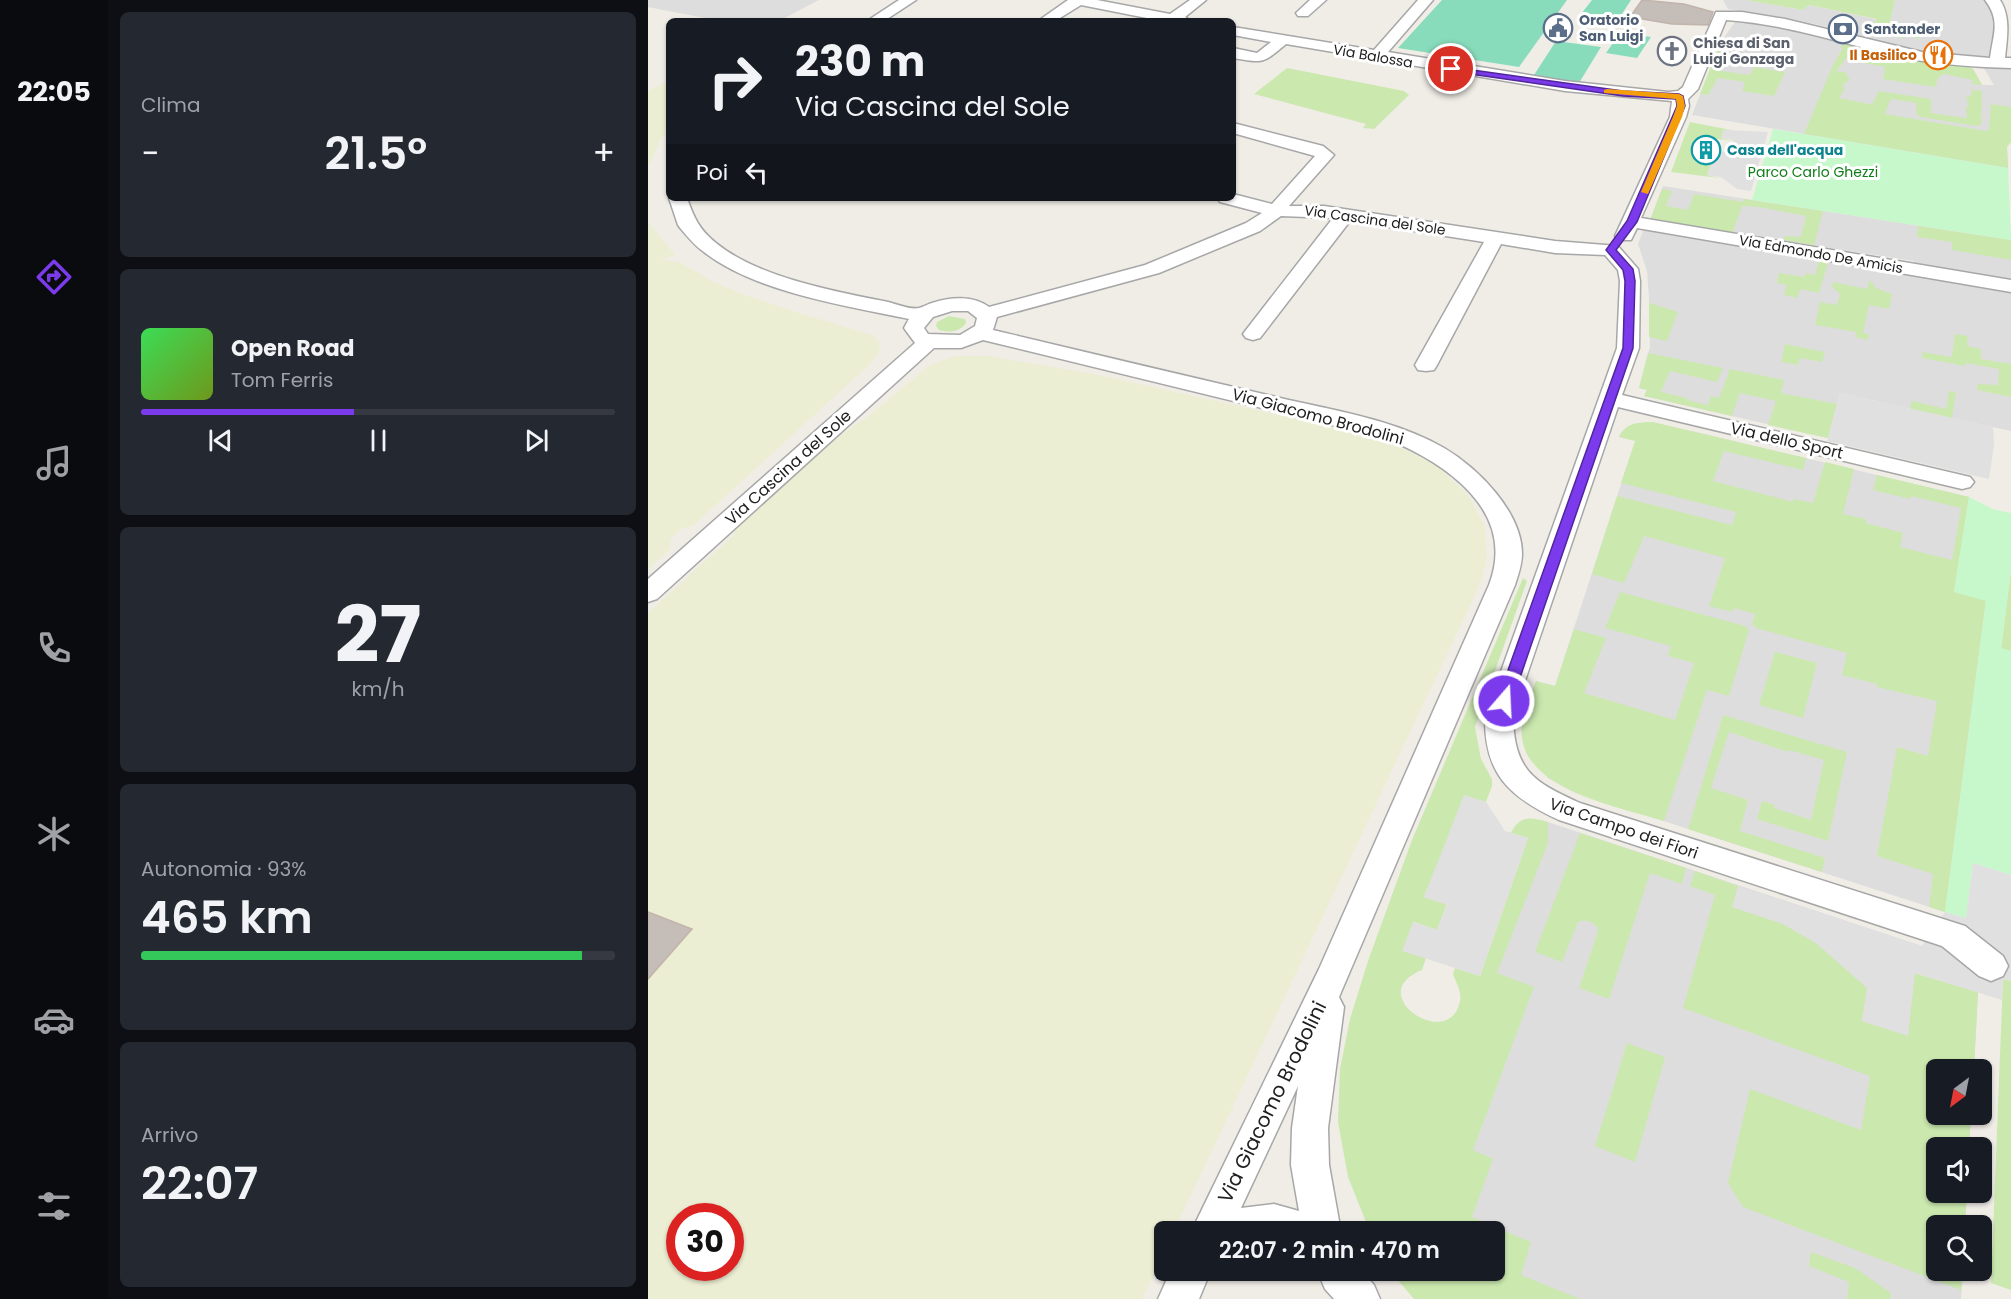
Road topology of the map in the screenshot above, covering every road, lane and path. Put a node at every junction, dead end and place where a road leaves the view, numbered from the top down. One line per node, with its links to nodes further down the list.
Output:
1 (909, 0): 8 (street)
2 (1077, 0): 9 (street); 10 (street)
3 (1199, 0): 11 (street)
4 (1319, 0): 7 (street)
5 (1426, 0): 15 (street)
6 (1992, 0): 16 (street)
7 (1304, 13)
8 (879, 18)
9 (1050, 18)
10 (1169, 18)
11 (1181, 18)
12 (1236, 32): 13 (street, Via Balossa)
13 (1282, 40): 14 (street); 15 (street, Via Balossa)
14 (1236, 54)
15 (1377, 56): 17 (street, Via Balossa)
16 (2004, 63): 17 (street)
17 (1684, 93): 23 (street)
18 (1236, 129): 21 (street)
19 (679, 201): 28 (street)
20 (1236, 201): 21 (street, Via Cascina del Sole)
21 (1277, 211): 22 (street, Via Cascina del Sole); 27 (street)
22 (1346, 214): 24 (street, Via Cascina del Sole); 30 (street)
23 (1632, 222): 25 (street); 26 (street, Via Edmondo De Amicis)
24 (1495, 238): 25 (street, Via Cascina del Sole); 33 (street)
25 (1611, 250): 34 (street, Via Campo dei Fiori)
26 (2011, 286)
27 (1028, 304): 29 (street); 32 (street)
28 (922, 315): 29 (street, Via Giacomo Brodolini); 31 (street)
29 (983, 324): 31 (street); 32 (street, Via Giacomo Brodolini)
30 (1252, 334)
31 (929, 341): 36 (street, Via Cascina del Sole)
32 (1016, 342): 38 (street, Via Giacomo Brodolini)
33 (1426, 365)
34 (1611, 399): 35 (street, Via dello Sport); 37 (street, Via Campo dei Fiori)
35 (1962, 482)
36 (648, 593)
37 (1991, 966)
38 (1334, 973): 39 (street, Via Giacomo Brodolini); 40 (street, Via Giacomo Brodolini)
39 (1215, 1221)
40 (1320, 1221)
41 (1186, 1281): 42 (street)
42 (1178, 1299)

